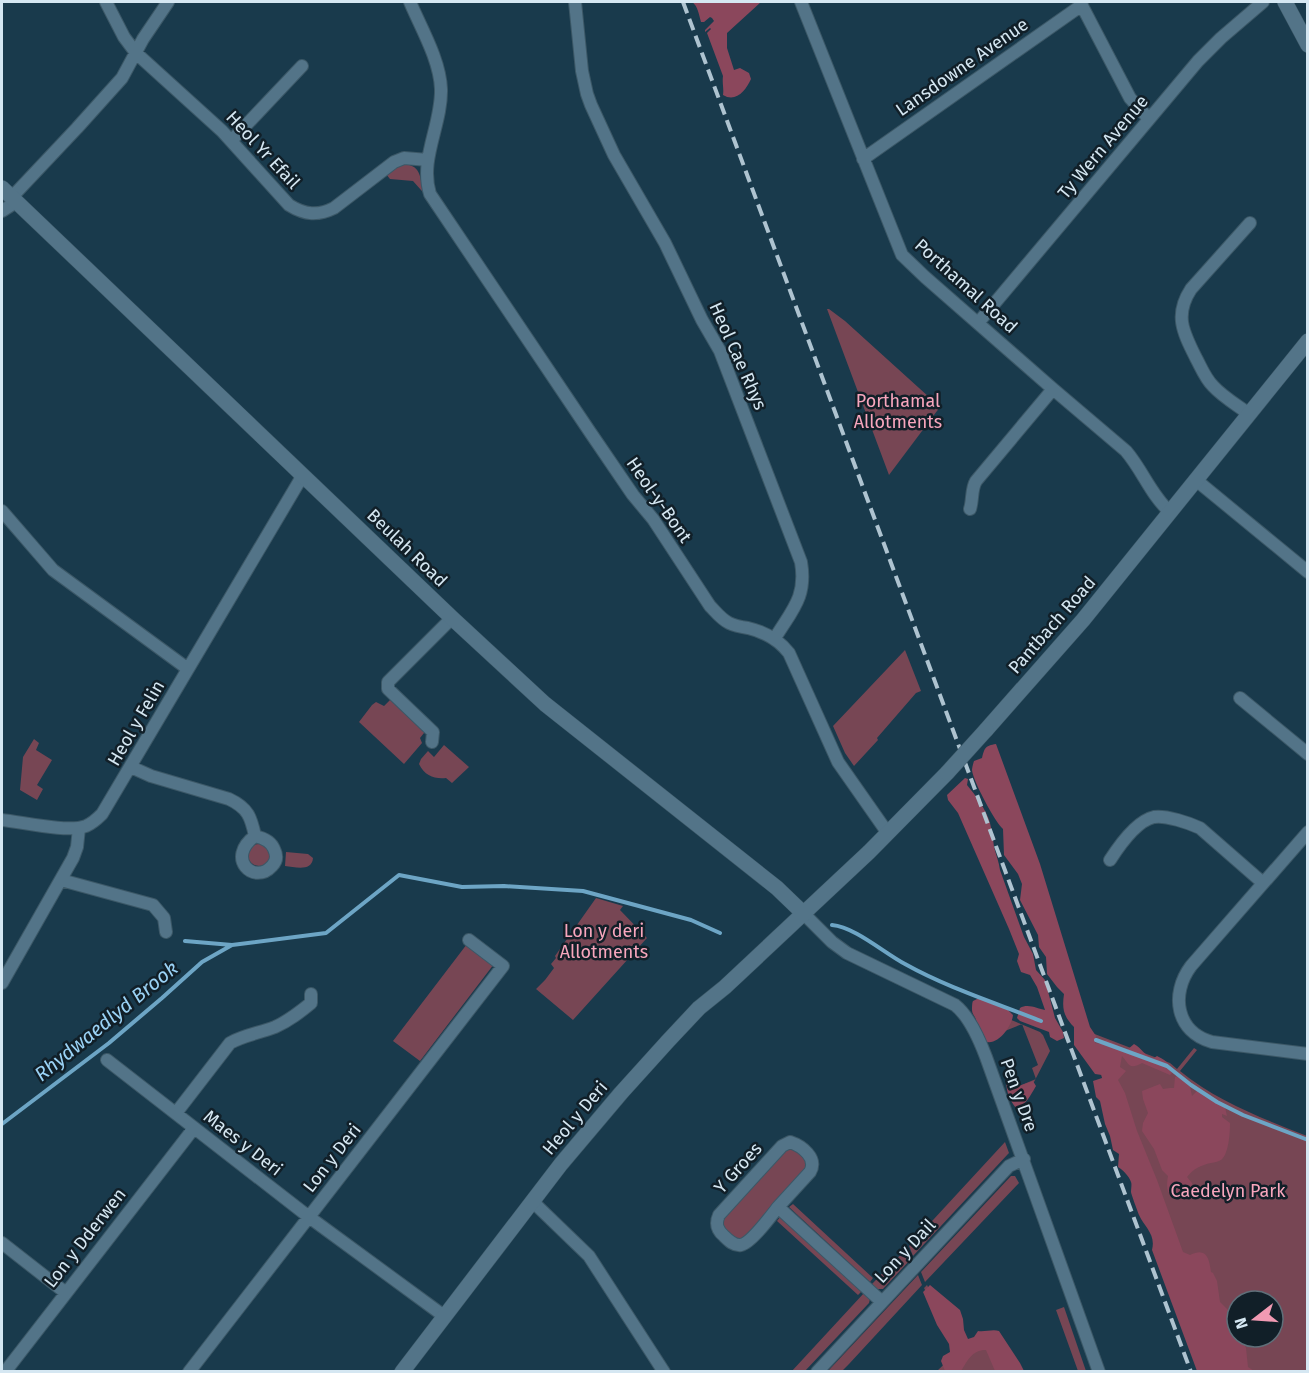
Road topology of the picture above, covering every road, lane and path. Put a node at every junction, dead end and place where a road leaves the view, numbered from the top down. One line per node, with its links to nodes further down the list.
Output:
1 (106, 2): 10 (street, Heol Yr Efail)
2 (168, 2): 10 (street)
3 (410, 2): 15 (street, Heol-y-Bont)
4 (574, 2): 31 (street, Heol Cae Rhys)
5 (801, 2): 14 (street, Porthamal Road)
6 (1263, 2): 12 (street, Ty Wern Avenue)
7 (1285, 2): 9 (street)
8 (1081, 3): 12 (street); 14 (street, Lansdowne Avenue)
9 (1308, 45)
10 (136, 53): 13 (street, Heol Yr Efail); 16 (street)
11 (302, 66): 13 (street)
12 (1149, 119): 19 (street, Ty Wern Avenue)
13 (231, 141): 15 (street, Heol Yr Efail)
14 (863, 159): 19 (street, Porthamal Road)
15 (428, 160): 31 (street, Heol-y-Bont)
16 (10, 196): 17 (street); 23 (street, Beulah Road)
17 (2, 211)
18 (1250, 223): 22 (street)
19 (978, 323): 21 (street, Porthamal Road)
20 (1308, 341): 22 (street, Pantbach Road)
21 (1053, 389): 25 (street); 26 (street, Porthamal Road)
22 (1249, 414): 24 (street, Pantbach Road)
23 (303, 475): 30 (street, Beulah Road); 32 (street, Heol y Felin)
24 (1196, 480): 26 (street, Pantbach Road); 29 (street)
25 (970, 509)
26 (1170, 512): 39 (street, Pantbach Road, bridge)
27 (5, 515): 28 (street); 32 (street)
28 (2, 532)
29 (1308, 572)
30 (452, 618): 34 (street); 45 (street, Beulah Road)
31 (774, 638): 39 (street)
32 (188, 669): 36 (street, Heol y Felin)
33 (1240, 698): 35 (street)
34 (432, 742)
35 (1308, 754)
36 (131, 767): 38 (street, Heol y Felin); 41 (street)
37 (2, 820): 38 (street)
38 (80, 828): 43 (street)
39 (887, 832): 45 (street, Pantbach Road)
40 (1308, 832): 44 (street)
41 (255, 836)
42 (1110, 860): 44 (street)
43 (61, 880): 46 (street); 48 (street)
44 (1263, 883): 50 (street)
45 (804, 914): 54 (street, Pen y Dre); 55 (street, Heol y Deri)
46 (166, 932)
47 (469, 940): 57 (street, Lon y Deri)
48 (2, 983)
49 (312, 994): 52 (street)
50 (1308, 1054)
51 (107, 1060): 52 (street, Maes y Deri)
52 (176, 1113): 53 (street, Maes y Deri)
53 (194, 1128): 57 (street, Maes y Deri); 59 (street, Lon y Dderwen)
54 (1024, 1159): 60 (street, Lon y Dail); 67 (street, Pen y Dre)
55 (532, 1201): 61 (street, Heol y Deri); 65 (street)
56 (778, 1207): 56 (street, Y Groes); 60 (street)
57 (309, 1217): 61 (street, Maes y Deri); 63 (street, Lon y Deri)
58 (2, 1243): 59 (street)
59 (66, 1293): 62 (street, Lon y Dderwen)
60 (882, 1302): 66 (street, Lon y Dail)
61 (444, 1317): 64 (street, Heol y Deri)
62 (5, 1371)
63 (189, 1371)
64 (402, 1371)
65 (664, 1371)
66 (817, 1371)
67 (1099, 1371)

